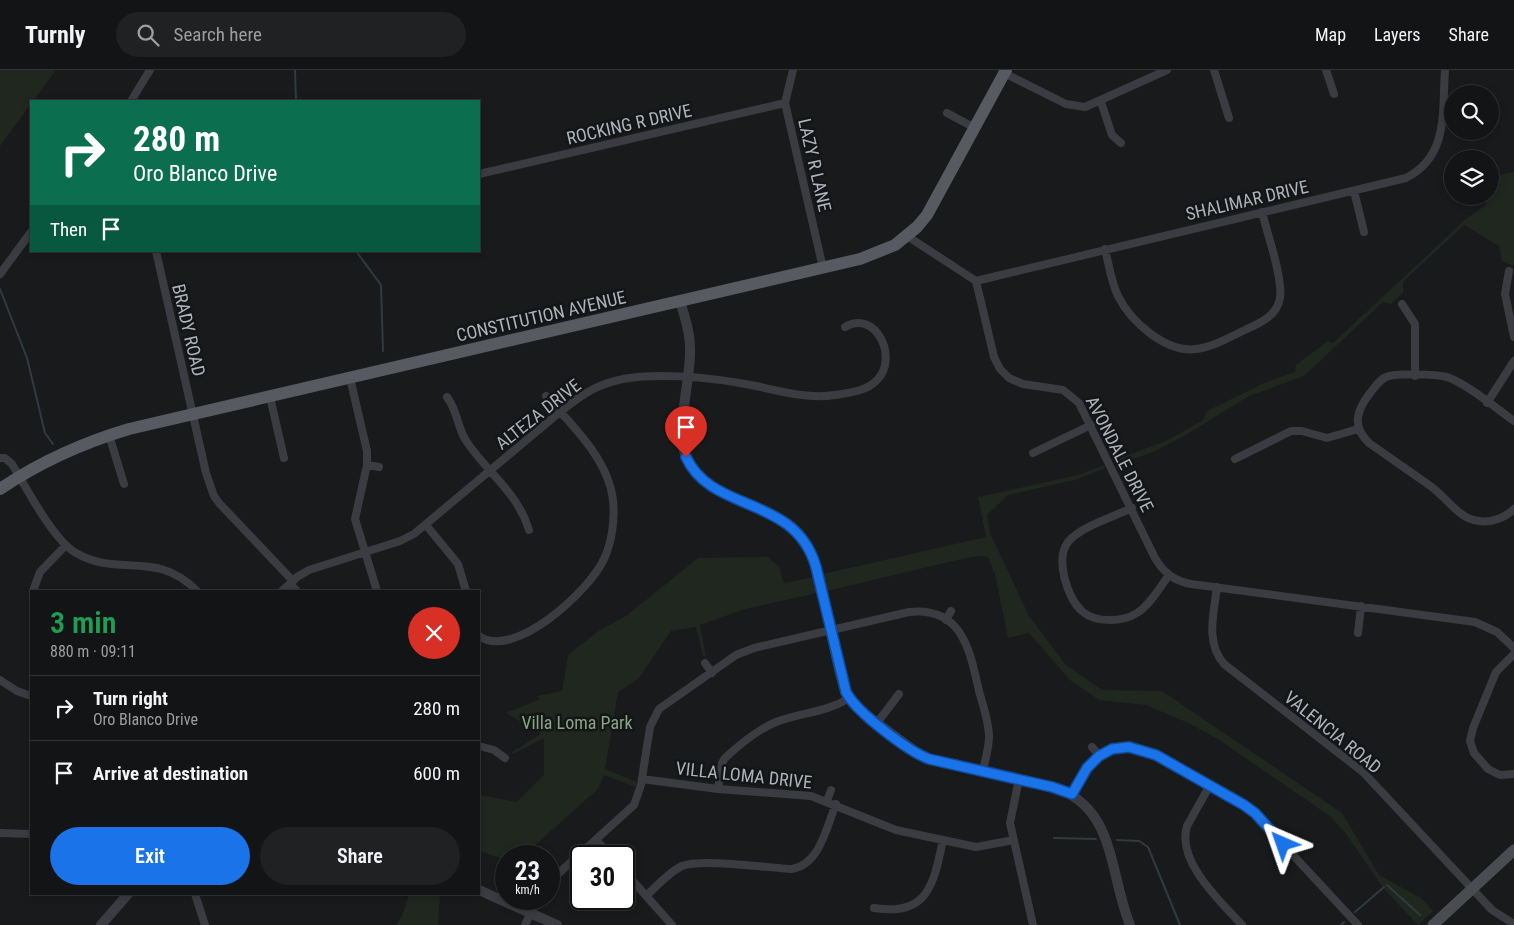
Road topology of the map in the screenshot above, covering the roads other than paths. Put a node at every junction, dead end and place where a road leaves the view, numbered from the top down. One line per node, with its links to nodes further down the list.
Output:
1 (150, 70): 9 (street)
2 (793, 70): 11 (street, LAZY R LANE)
3 (1167, 70): 10 (street)
4 (1214, 70): 13 (street)
5 (1326, 70): 8 (street)
6 (1445, 70): 17 (street, SHALIMAR DRIVE)
7 (1005, 71): 10 (street); 14 (main road, CONSTITUTION AVENUE)
8 (1334, 94)
9 (132, 100)
10 (1101, 102): 15 (street)
11 (785, 103): 16 (street, ROCKING R DRIVE); 24 (street, LAZY R LANE)
12 (947, 113): 14 (street)
13 (1229, 118)
14 (976, 128): 21 (main road, CONSTITUTION AVENUE)
15 (1121, 142)
16 (480, 174)
17 (1354, 191): 18 (street, SHALIMAR DRIVE); 19 (street)
18 (1262, 212): 22 (street, SHALIMAR DRIVE); 22 (street)
19 (1364, 232)
20 (30, 233): 26 (street)
21 (907, 236): 24 (main road, CONSTITUTION AVENUE); 27 (street)
22 (1106, 249): 27 (street, SHALIMAR DRIVE)
23 (156, 252): 41 (street, BRADY ROAD)
24 (823, 268): 28 (main road, CONSTITUTION AVENUE)
25 (1509, 271): 31 (street)
26 (0, 274)
27 (976, 281): 43 (street, AVONDALE DRIVE)
28 (680, 301): 34 (main road, CONSTITUTION AVENUE); 35 (street)
29 (1402, 304): 33 (street)
30 (845, 327): 35 (street, ALTEZA DRIVE)
31 (1514, 337)
32 (1514, 361): 39 (street)
33 (1415, 376): 39 (street); 44 (street)
34 (350, 378): 37 (main road, CONSTITUTION AVENUE); 50 (street)
35 (689, 378): 40 (street, ALTEZA DRIVE); 74 (street)
36 (546, 396): 40 (street)
37 (270, 397): 41 (main road, CONSTITUTION AVENUE); 48 (street)
38 (447, 397): 52 (street)
39 (1487, 403): 42 (street)
40 (560, 412): 52 (street, ALTEZA DRIVE); 76 (street)
41 (193, 415): 45 (main road, CONSTITUTION AVENUE); 63 (street, BRADY ROAD)
42 (1514, 421)
43 (1091, 424): 46 (street); 56 (street, AVONDALE DRIVE)
44 (1358, 429): 49 (street); 57 (street)
45 (109, 435): 53 (main road, CONSTITUTION AVENUE); 54 (street)
46 (1033, 453)
47 (0, 458): 53 (street)
48 (284, 458)
49 (1235, 459)
50 (367, 465): 51 (street); 61 (street)
51 (379, 467)
52 (491, 470): 58 (street, ALTEZA DRIVE); 59 (street)
53 (20, 476): 55 (main road, CONSTITUTION AVENUE); 60 (street)
54 (124, 484)
55 (0, 489)
56 (1132, 508): 62 (street, AVONDALE DRIVE); 62 (street)
57 (1514, 509)
58 (426, 524): 61 (street, ALTEZA DRIVE); 70 (street)
59 (529, 530)
60 (66, 545): 65 (street); 66 (street)
61 (365, 552): 63 (street, ALTEZA DRIVE); 69 (street)
62 (1169, 575): 64 (street)
63 (292, 582): 67 (street, ALTEZA DRIVE); 68 (street, BRADY ROAD)
64 (1217, 587): 71 (street); 109 (street, VALENCIA ROAD)
65 (33, 590)
66 (195, 590)
67 (283, 590)
68 (296, 590)
69 (377, 590)
70 (466, 590)
71 (1361, 606): 75 (street); 77 (street)
72 (951, 611): 73 (street)
73 (946, 620): 74 (street); 90 (street)
74 (830, 630): 80 (street); 84 (street)
75 (1358, 633)
76 (480, 636)
77 (1514, 648)
78 (1514, 654): 91 (street)
79 (704, 663): 80 (street)
80 (712, 673): 92 (street)
81 (0, 680): 83 (street)
82 (899, 694): 85 (street)
83 (30, 696)
84 (849, 698): 85 (street); 95 (street)
85 (877, 723): 90 (street)
86 (480, 746): 89 (street)
87 (1092, 747): 88 (street)
88 (1099, 756): 94 (street); 97 (street)
89 (505, 758)
90 (983, 771): 93 (street)
91 (1514, 774)
92 (642, 779): 95 (street, VILLA LOMA DRIVE); 102 (street)
93 (1019, 779): 97 (street); 104 (street)
94 (1210, 785): 125 (street); 126 (street)
95 (718, 789): 98 (street, VILLA LOMA DRIVE)
96 (831, 790): 98 (street)
97 (1072, 794): 124 (street)
98 (826, 801): 99 (street, VILLA LOMA DRIVE)
99 (836, 804): 103 (street, VILLA LOMA DRIVE); 113 (street)
100 (0, 833): 101 (street)
101 (30, 834)
102 (596, 840): 105 (street); 107 (street)
103 (943, 840): 104 (street, VILLA LOMA DRIVE); 114 (street)
104 (1014, 840): 123 (street)
105 (601, 845)
106 (1514, 850): 109 (main road)
107 (560, 872)
108 (635, 884): 113 (street)
109 (1472, 889): 117 (street, VALENCIA ROAD); 127 (main road)
110 (480, 890): 116 (street)
111 (127, 895): 118 (street)
112 (195, 895): 119 (street)
113 (646, 896): 122 (street)
114 (874, 908)
115 (532, 910): 116 (street)
116 (530, 913): 120 (street); 121 (street)
117 (1514, 924)
118 (101, 925)
119 (204, 925)
120 (525, 925)
121 (557, 925)
122 (672, 925)
123 (1032, 925)
124 (1130, 925)
125 (1242, 925)
126 (1358, 925)
127 (1433, 925)

